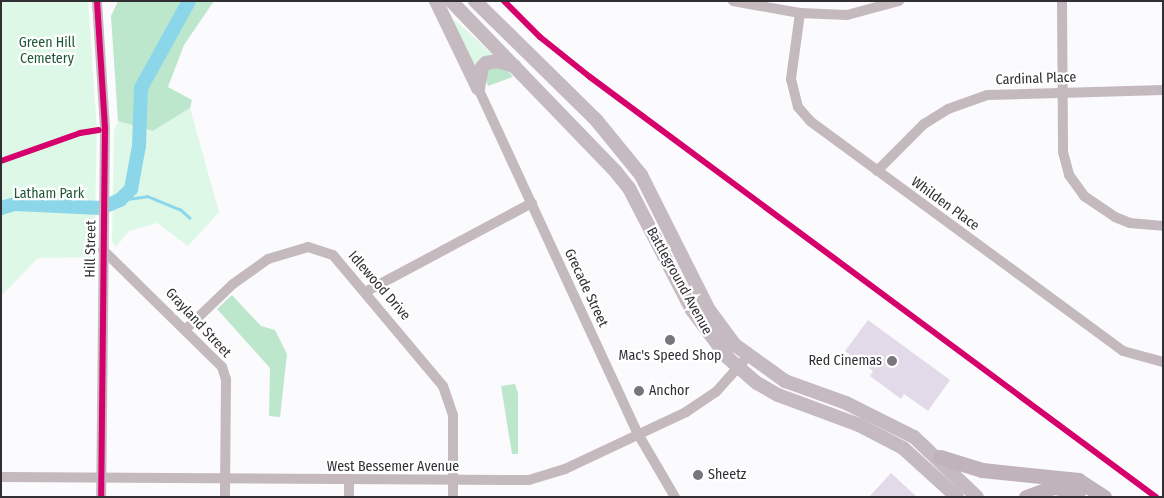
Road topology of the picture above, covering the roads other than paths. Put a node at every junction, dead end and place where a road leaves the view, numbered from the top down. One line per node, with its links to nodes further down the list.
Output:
1 (97, 1): 16 (street, Hill Street)
2 (436, 1): 10 (main road)
3 (451, 1): 9 (main road, Battleground Avenue)
4 (475, 1): 19 (main road, Battleground Avenue)
5 (734, 1): 8 (street)
6 (899, 1): 8 (street)
7 (1062, 1): 12 (street)
8 (800, 13): 13 (street, Whilden Place)
9 (515, 67): 10 (main road); 21 (main road, Battleground Avenue)
10 (478, 88): 14 (street, Grecade Street)
11 (1163, 90): 12 (street, Cardinal Place)
12 (1062, 91): 13 (street, Cardinal Place); 15 (street)
13 (877, 171): 20 (street, Whilden Place)
14 (532, 204): 17 (street); 22 (street, Grecade Street)
15 (1163, 226)
16 (103, 250): 18 (street, Grayland Street); 25 (street, Hill Street)
17 (367, 291): 18 (street, Idlewood Drive); 28 (street, Idlewood Drive)
18 (186, 329): 26 (street, Grayland Street)
19 (748, 356): 21 (street, West Bessemer Avenue); 23 (main road, Battleground Avenue)
20 (1163, 362)
21 (739, 368): 22 (street, West Bessemer Avenue); 34 (main road, Battleground Avenue)
22 (638, 434): 28 (street, West Bessemer Avenue); 33 (street, Grecade Street)
23 (940, 457): 35 (main road, Battleground Avenue); 38 (highway)
24 (1, 477): 25 (street, West Bessemer Avenue)
25 (101, 478): 26 (street, West Bessemer Avenue); 29 (street, Hill Street)
26 (226, 478): 27 (street, West Bessemer Avenue); 30 (street, Grayland Street)
27 (349, 480): 28 (street, West Bessemer Avenue); 31 (street)
28 (453, 481): 32 (street, Idlewood Drive)
29 (101, 497)
30 (225, 497)
31 (349, 497)
32 (452, 497)
33 (675, 497)
34 (957, 497)
35 (977, 497)
36 (1026, 497): 37 (highway)
37 (1088, 497)
38 (1104, 497)

